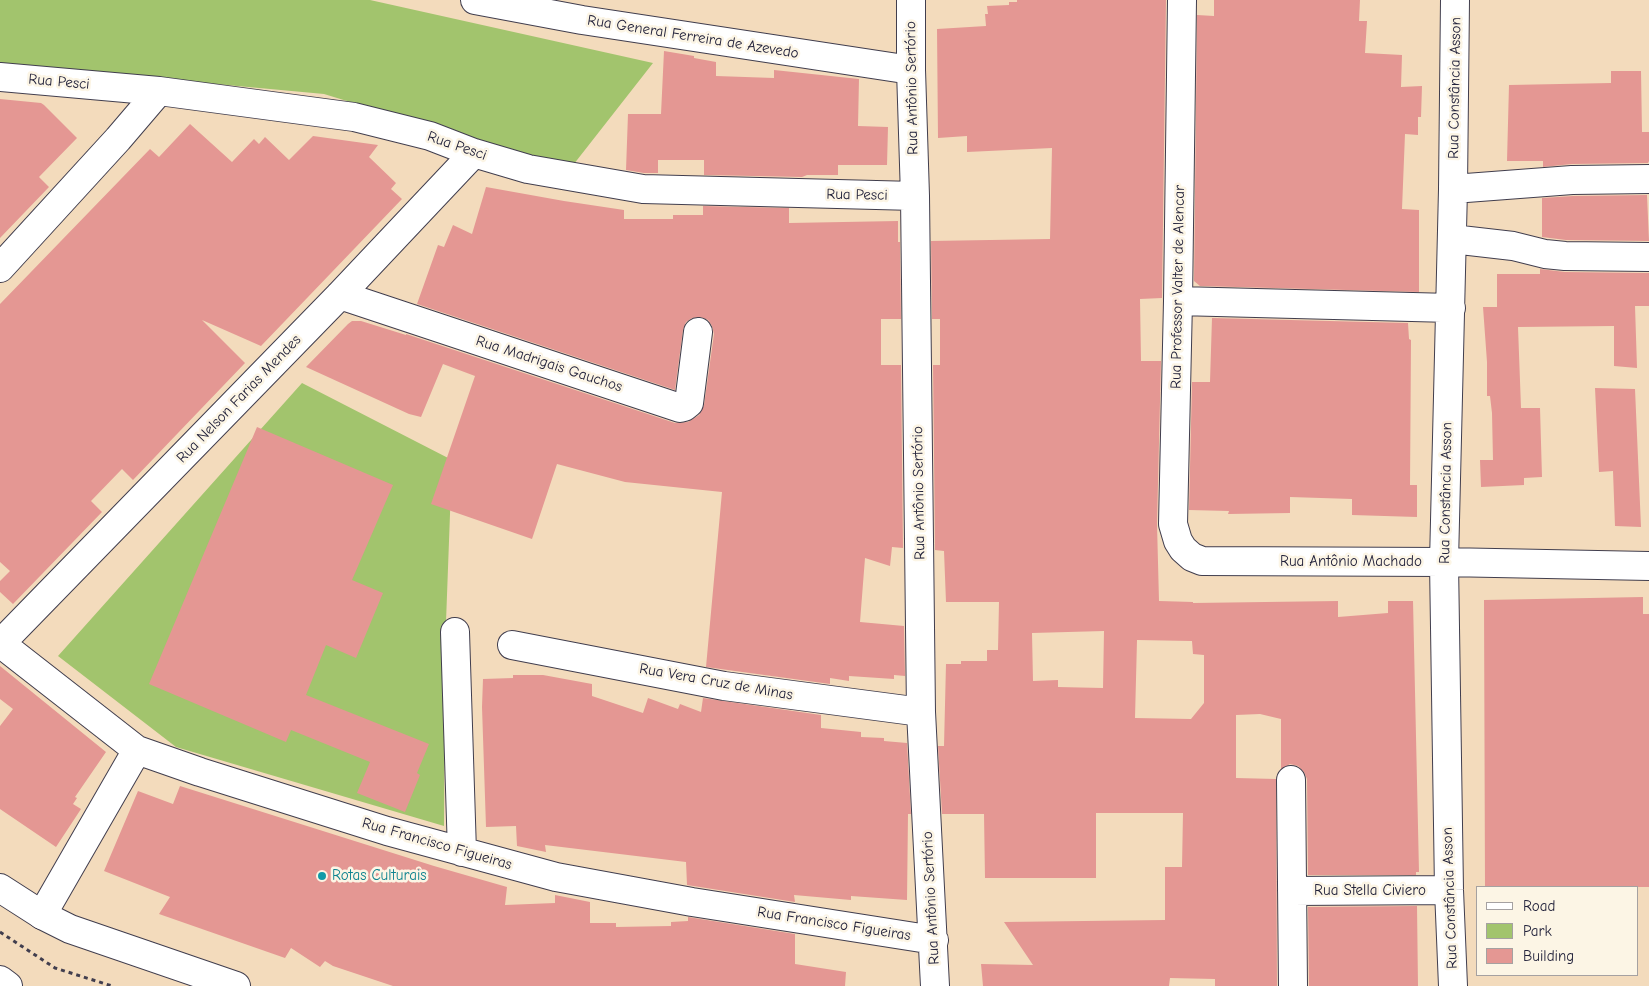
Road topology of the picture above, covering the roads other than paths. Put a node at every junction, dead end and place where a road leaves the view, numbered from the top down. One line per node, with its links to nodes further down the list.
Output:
1 (475, 0): 5 (street, Rua General Ferreira de Azevedo)
2 (911, 0): 5 (street, Rua Antônio Sertório)
3 (1182, 0): 16 (street, Rua Professor Valter de Alencar)
4 (1456, 0): 10 (street, Rua Constância Asson)
5 (911, 70): 11 (street, Rua Antônio Sertório)
6 (0, 77): 7 (street, Rua Pesci)
7 (159, 91): 8 (street, Rua Pesci); 14 (street)
8 (474, 152): 11 (street, Rua Pesci); 15 (street, Rua Nelson Farias Mendes)
9 (1649, 179): 10 (street)
10 (1453, 189): 12 (street, Rua Constância Asson)
11 (915, 196): 25 (street, Rua Antônio Sertório)
12 (1452, 239): 13 (street); 17 (street, Rua Constância Asson)
13 (1649, 258)
14 (0, 268)
15 (340, 295): 18 (street, Rua Madrigais Gauchos); 23 (street, Rua Nelson Farias Mendes)
16 (1178, 301): 17 (street); 19 (street, Rua Professor Valter de Alencar)
17 (1451, 308): 20 (street, Rua Constância Asson)
18 (698, 332)
19 (1202, 561): 20 (street, Rua Antônio Machado)
20 (1444, 562): 21 (street, Rua Antônio Machado); 30 (street, Rua Constância Asson)
21 (1649, 566)
22 (455, 632): 28 (street)
23 (1, 643): 26 (street, Rua Francisco Figueiras)
24 (512, 645): 25 (street, Rua Vera Cruz de Minas)
25 (921, 712): 33 (street, Rua Antônio Sertório)
26 (137, 750): 28 (street, Rua Francisco Figueiras); 32 (street)
27 (1291, 780): 31 (street, Rua Stella Civiero)
28 (462, 852): 33 (street, Rua Francisco Figueiras)
29 (0, 888): 32 (street)
30 (1449, 890): 31 (street, Rua Stella Civiero); 39 (street, Rua Constância Asson)
31 (1292, 891): 38 (street, Rua Stella Civiero)
32 (42, 915): 36 (street)
33 (934, 940): 37 (street, Rua Antônio Sertório)
34 (0, 980): 35 (street)
35 (8, 986)
36 (236, 986)
37 (935, 986)
38 (1292, 986)
39 (1453, 986)

